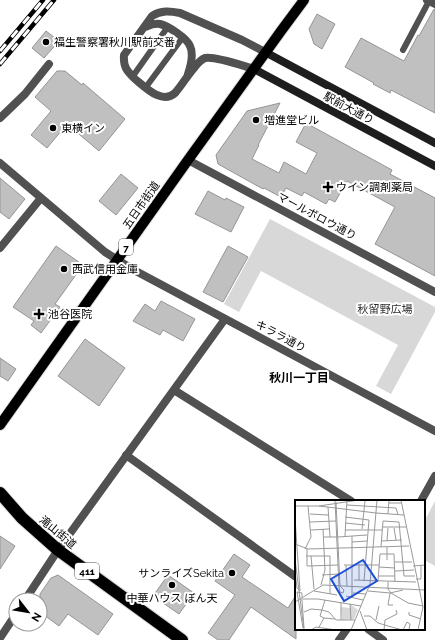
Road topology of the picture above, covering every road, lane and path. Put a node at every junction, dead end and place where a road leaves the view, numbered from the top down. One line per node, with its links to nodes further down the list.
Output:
1 (304, 0): 7 (main road, 五日市街道 / 7)
2 (430, 2): 6 (lane)
3 (144, 28): 4 (street); 7 (street); 11 (street)
4 (167, 28): 5 (street); 11 (lane)
5 (183, 37): 10 (street); 12 (lane)
6 (403, 50)
7 (265, 52): 9 (main road, 五日市街道 / 7); 14 (street, 駅前大通り)
8 (49, 64): 13 (street)
9 (254, 69): 10 (street); 15 (main road, 五日市街道 / 7); 17 (street, 駅前大通り)
10 (188, 75): 12 (street)
11 (133, 76): 12 (street)
12 (146, 87)
13 (0, 118)
14 (435, 143)
15 (188, 160): 20 (main road, 五日市街道 / 7); 21 (street, マールボロウ通り)
16 (0, 163): 18 (street, キララ通り)
17 (435, 166)
18 (41, 198): 19 (street); 20 (street, キララ通り)
19 (0, 248)
20 (117, 260): 22 (street, キララ通り); 24 (main road, 五日市街道 / 7)
21 (435, 292)
22 (225, 319): 23 (street); 25 (street, キララ通り)
23 (174, 390): 26 (street); 29 (street)
24 (0, 425)
25 (435, 431)
26 (126, 455): 31 (street); 32 (street)
27 (435, 476): 30 (street)
28 (0, 493): 31 (highway, 滝山街道 / 411)
29 (348, 500)
30 (422, 500)
31 (58, 550): 33 (street); 38 (highway, 滝山街道 / 411)
32 (295, 576)
33 (30, 592)
34 (8, 626): 37 (street)
35 (346, 630): 39 (street)
36 (369, 630): 40 (street)
37 (0, 638)
38 (182, 640)
39 (339, 640)
40 (383, 640)

